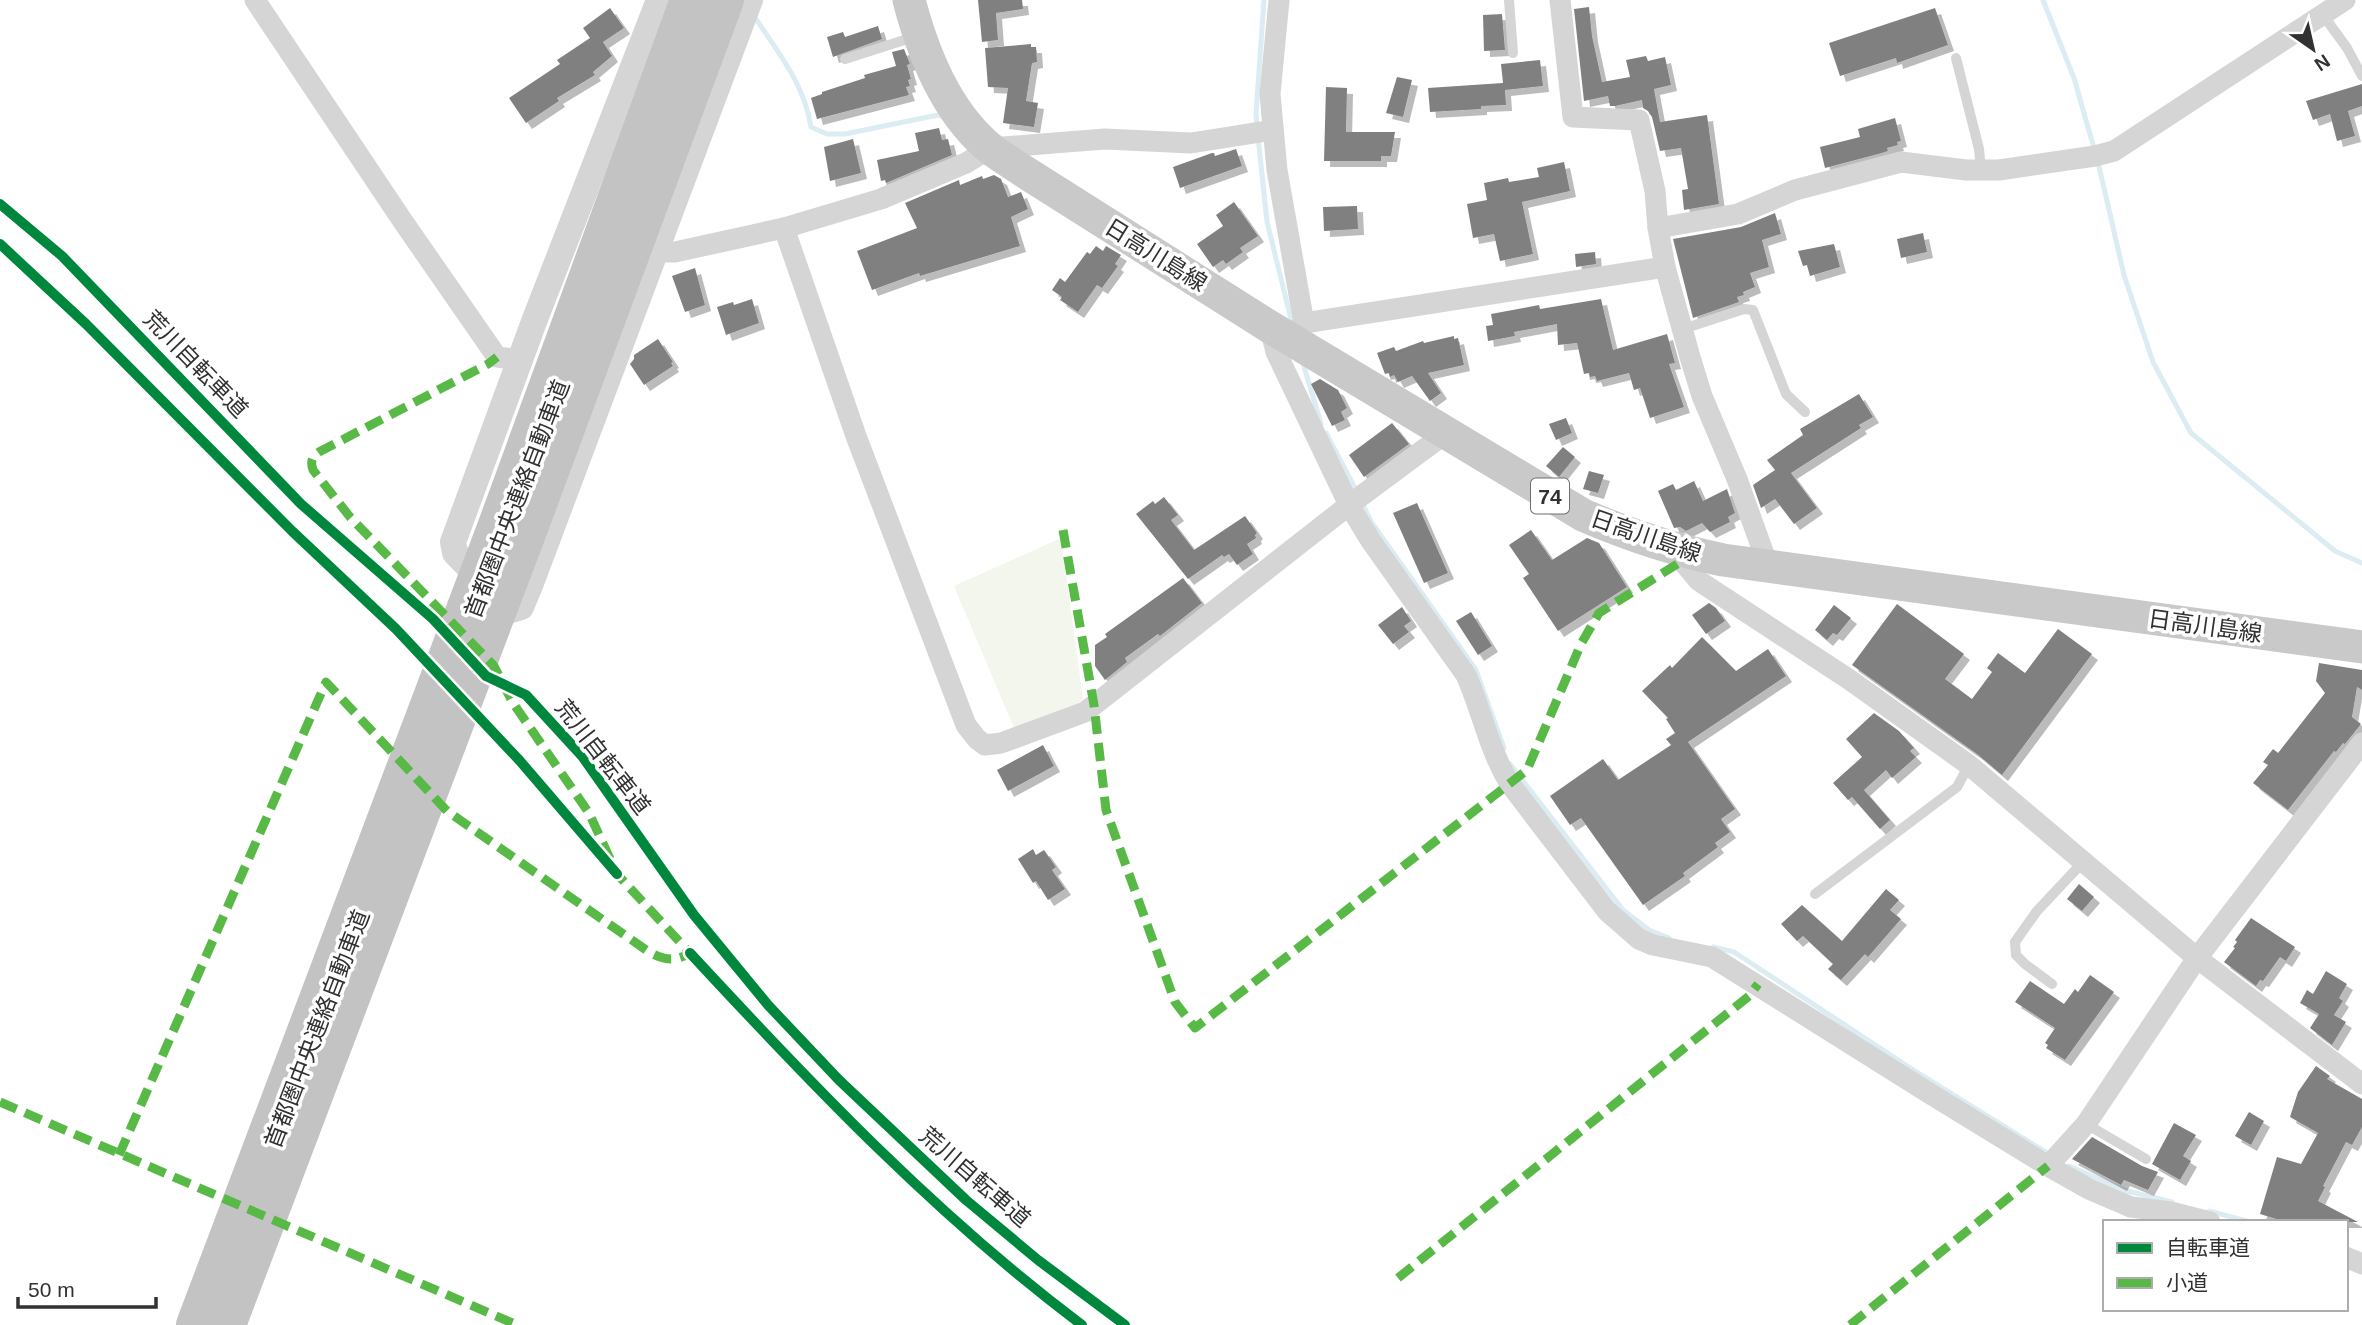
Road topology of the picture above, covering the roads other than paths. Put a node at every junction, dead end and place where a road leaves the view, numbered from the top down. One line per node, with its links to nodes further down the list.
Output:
1 (256, 0): 26 (street)
2 (659, 0): 19 (street)
3 (689, 0): 44 (highway, 首都圏中央連絡自動車道, bridge)
4 (909, 0): 11 (main road, 日高川島線 / 74)
5 (1279, 0): 16 (street)
6 (1510, 0): 12 (lane)
7 (1560, 0): 20 (street)
8 (2345, 0): 10 (street)
9 (736, 2): 22 (street); 45 (highway, 首都圏中央連絡自動車道, bridge)
10 (2323, 15): 15 (lane); 18 (street)
11 (920, 35): 14 (lane); 17 (main road, 日高川島線 / 74)
12 (1513, 53)
13 (1956, 58): 18 (lane)
14 (845, 59)
15 (2362, 76)
16 (1273, 130): 17 (street); 24 (street)
17 (990, 148): 21 (street); 24 (main road, 日高川島線 / 74)
18 (1981, 170): 20 (street)
19 (572, 222): 22 (street); 26 (street)
20 (1658, 228): 23 (street)
21 (784, 229): 22 (street); 29 (street)
22 (655, 251): 26 (street)
23 (1665, 267): 24 (street); 25 (street)
24 (1288, 329): 28 (main road, 日高川島線 / 74); 29 (street)
25 (1683, 329): 27 (lane); 31 (street)
26 (521, 360)
27 (1805, 412)
28 (1446, 433): 29 (street); 30 (main road, 日高川島線 / 74)
29 (1349, 505): 42 (street)
30 (1672, 549): 31 (main road, 日高川島線 / 74); 34 (street)
31 (1769, 568): 32 (main road, 日高川島線 / 74)
32 (2362, 647)
33 (2362, 743): 37 (street)
34 (1969, 765): 35 (street); 36 (lane)
35 (2083, 862): 37 (street); 38 (lane)
36 (1815, 894)
37 (2197, 958): 39 (street); 40 (street)
38 (2052, 984)
39 (2362, 1084)
40 (2086, 1124): 41 (lane); 42 (street)
41 (2146, 1159)
42 (2048, 1167): 43 (street)
43 (2202, 1220)
44 (195, 1325)
45 (227, 1325)

